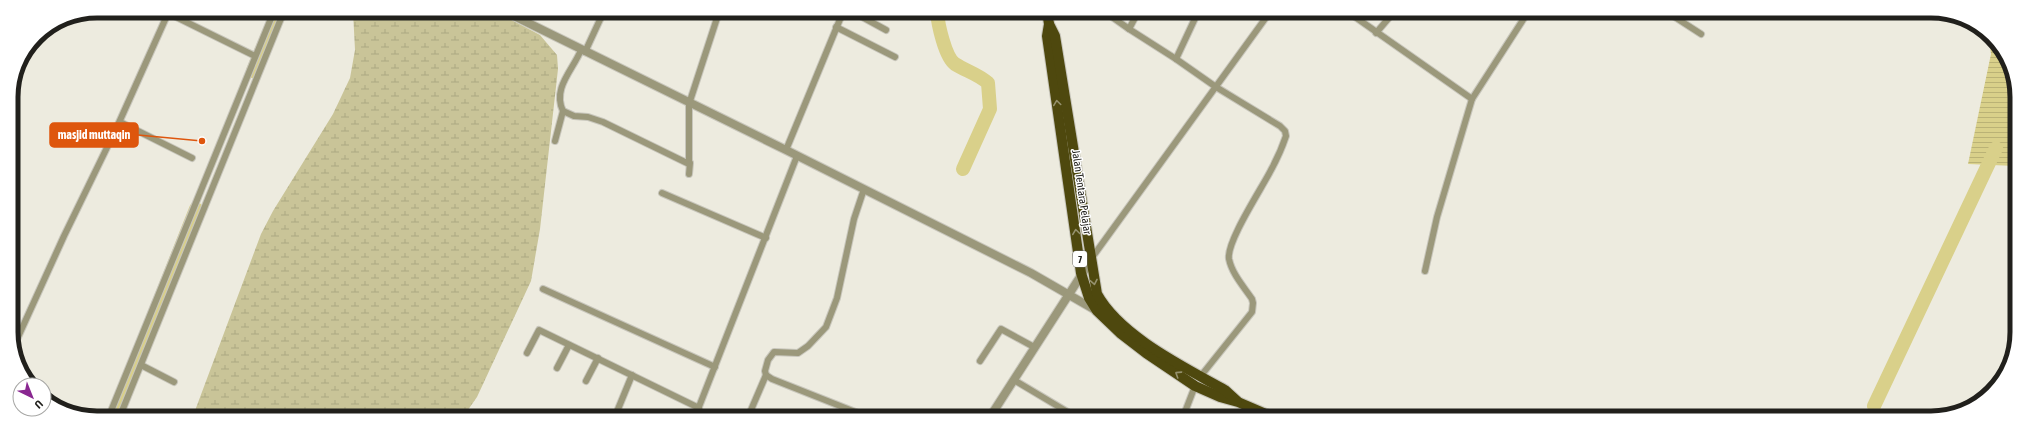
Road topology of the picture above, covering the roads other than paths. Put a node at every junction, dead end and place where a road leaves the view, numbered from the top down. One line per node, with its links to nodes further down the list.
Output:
1 (166, 18): 33 (street)
2 (181, 18): 26 (street)
3 (271, 18): 26 (street)
4 (281, 18): 56 (street)
5 (517, 18): 25 (street)
6 (600, 18): 25 (street)
7 (717, 18): 31 (street)
8 (840, 18): 20 (street)
9 (863, 18): 22 (street)
10 (1048, 18): 19 (highway, Jalan Tentara Pelajar / 7)
11 (1113, 18): 21 (street)
12 (1134, 18): 21 (street)
13 (1195, 18): 28 (street)
14 (1266, 18): 29 (street)
15 (1356, 18): 23 (street)
16 (1389, 18): 23 (street)
17 (1524, 18): 30 (street)
18 (1676, 18): 24 (street)
19 (1049, 24): 43 (highway, Jalan Tentara Pelajar / 7); 45 (highway, Jalan Tentara Pelajar / 7, one-way to 19)
20 (836, 27): 27 (street); 35 (street)
21 (1128, 29): 28 (street)
22 (886, 30)
23 (1376, 33): 30 (street)
24 (1701, 34)
25 (582, 50): 31 (street); 32 (street)
26 (255, 56): 66 (street)
27 (895, 57)
28 (1176, 59): 29 (street)
29 (1216, 87): 43 (street); 63 (street)
30 (1472, 99): 44 (street)
31 (689, 104): 35 (street); 38 (street)
32 (563, 111): 34 (street); 38 (street)
33 (120, 122): 37 (street); 50 (street)
34 (555, 142)
35 (786, 150): 36 (street)
36 (798, 156): 40 (street); 42 (street)
37 (192, 158)
38 (690, 163): 39 (street)
39 (689, 174)
40 (864, 189): 47 (street); 60 (street)
41 (662, 193): 42 (street)
42 (766, 238): 57 (street)
43 (1090, 260): 45 (street); 49 (highway, Jalan Tentara Pelajar / 7, one-way to 49)
44 (1425, 271)
45 (1081, 273): 47 (street); 48 (highway, Jalan Tentara Pelajar / 7)
46 (543, 289): 57 (street)
47 (1068, 294): 48 (street); 52 (street)
48 (1097, 311): 49 (street); 63 (highway, Jalan Tentara Pelajar / 7, one-way to 48)
49 (1110, 311): 63 (highway, Jalan Tentara Pelajar / 7)
50 (18, 337)
51 (569, 345): 53 (street); 54 (street); 58 (street)
52 (1034, 347): 55 (street); 61 (street)
53 (528, 353)
54 (598, 358): 59 (street); 62 (street)
55 (980, 361)
56 (141, 365): 64 (street); 67 (street)
57 (715, 367): 65 (street)
58 (557, 368)
59 (632, 375): 65 (street); 68 (street)
60 (766, 375): 70 (street); 71 (street)
61 (1014, 380): 72 (street); 73 (street)
62 (586, 381)
63 (1198, 381): 74 (street); 75 (highway, Jalan Tentara Pelajar / 7)
64 (174, 382)
65 (699, 408): 69 (street)
66 (111, 411)
67 (122, 411)
68 (617, 411)
69 (698, 411)
70 (751, 411)
71 (853, 411)
72 (994, 411)
73 (1066, 411)
74 (1186, 411)
75 (1259, 411)

